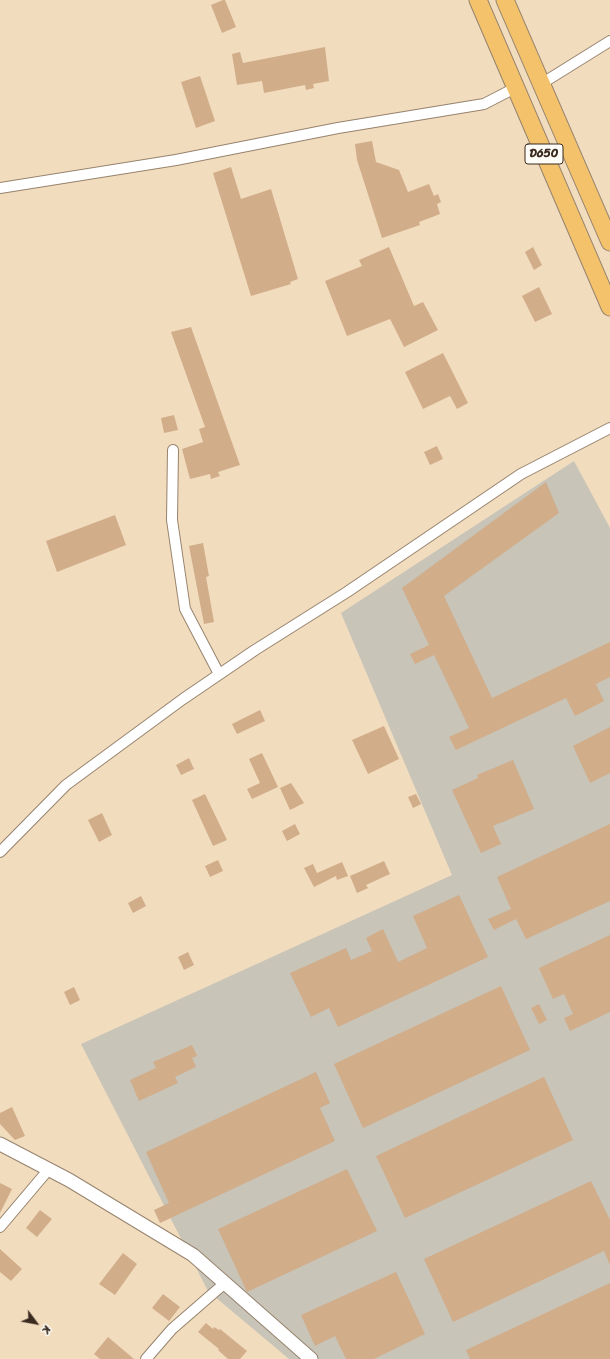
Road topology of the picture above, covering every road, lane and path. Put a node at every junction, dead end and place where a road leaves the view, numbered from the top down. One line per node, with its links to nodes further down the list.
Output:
1 (478, 0): 5 (highway, D650)
2 (505, 0): 4 (highway, D650)
3 (610, 41): 4 (street)
4 (541, 84): 7 (highway, D650)
5 (515, 88): 6 (street); 8 (highway, D650)
6 (0, 188)
7 (610, 242)
8 (610, 308)
9 (610, 428): 11 (street)
10 (173, 450): 11 (street)
11 (219, 674): 12 (street)
12 (0, 852)
13 (0, 1144): 14 (street)
14 (49, 1169): 15 (street); 16 (street)
15 (0, 1227)
16 (225, 1283): 17 (street); 18 (street)
17 (146, 1359)
18 (311, 1359)

